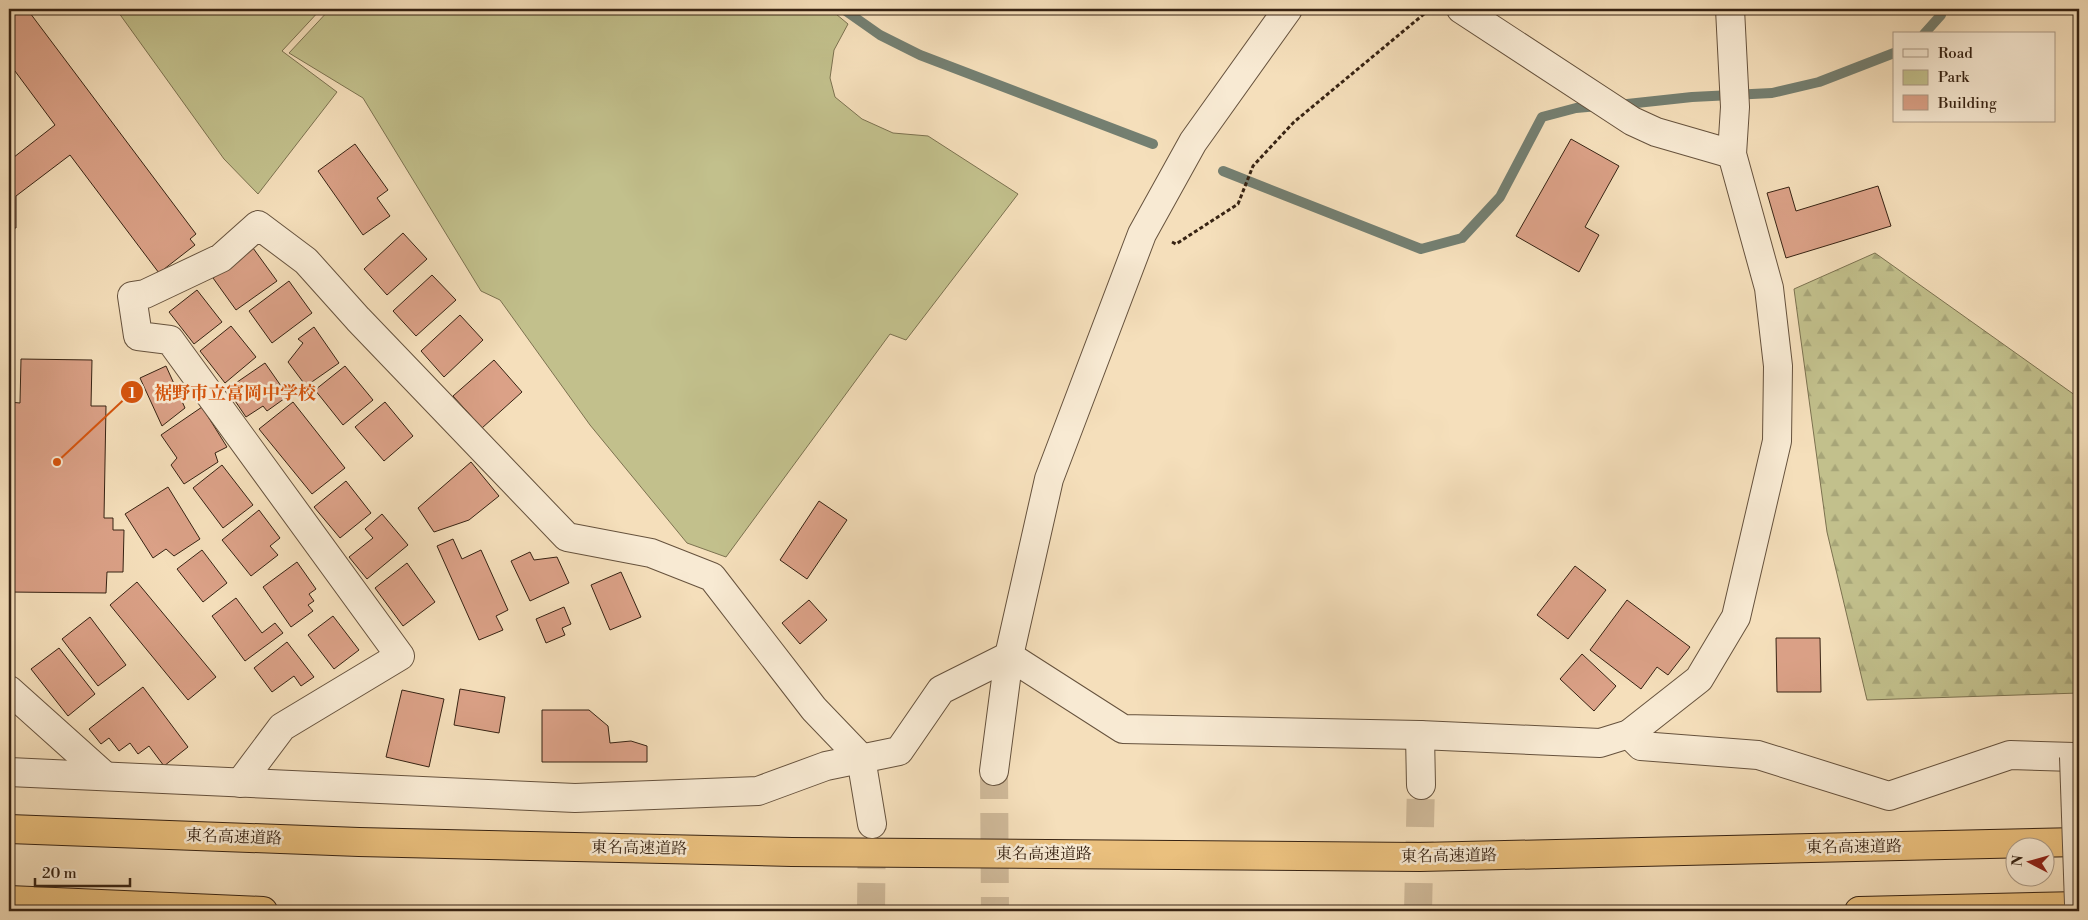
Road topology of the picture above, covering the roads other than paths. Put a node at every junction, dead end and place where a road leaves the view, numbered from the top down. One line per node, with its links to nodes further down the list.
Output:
1 (1288, 9): 5 (street)
2 (1461, 9): 4 (street)
3 (1730, 9): 4 (street)
4 (1732, 154): 7 (street)
5 (1009, 656): 8 (street); 9 (street); 10 (street)
6 (9, 690): 12 (street)
7 (1629, 734): 8 (street); 19 (street, bridge)
8 (1420, 735): 14 (street)
9 (861, 758): 13 (street); 13 (street); 15 (street)
10 (994, 771)
11 (9, 772): 12 (street)
12 (105, 776): 13 (street)
13 (240, 783)
14 (1421, 785)
15 (872, 824)
16 (9, 828): 17 (highway, 東名高速道路)
17 (2079, 842)
18 (9, 900): 20 (highway)
19 (2079, 905): 21 (highway)
20 (263, 911)
21 (1859, 911)

